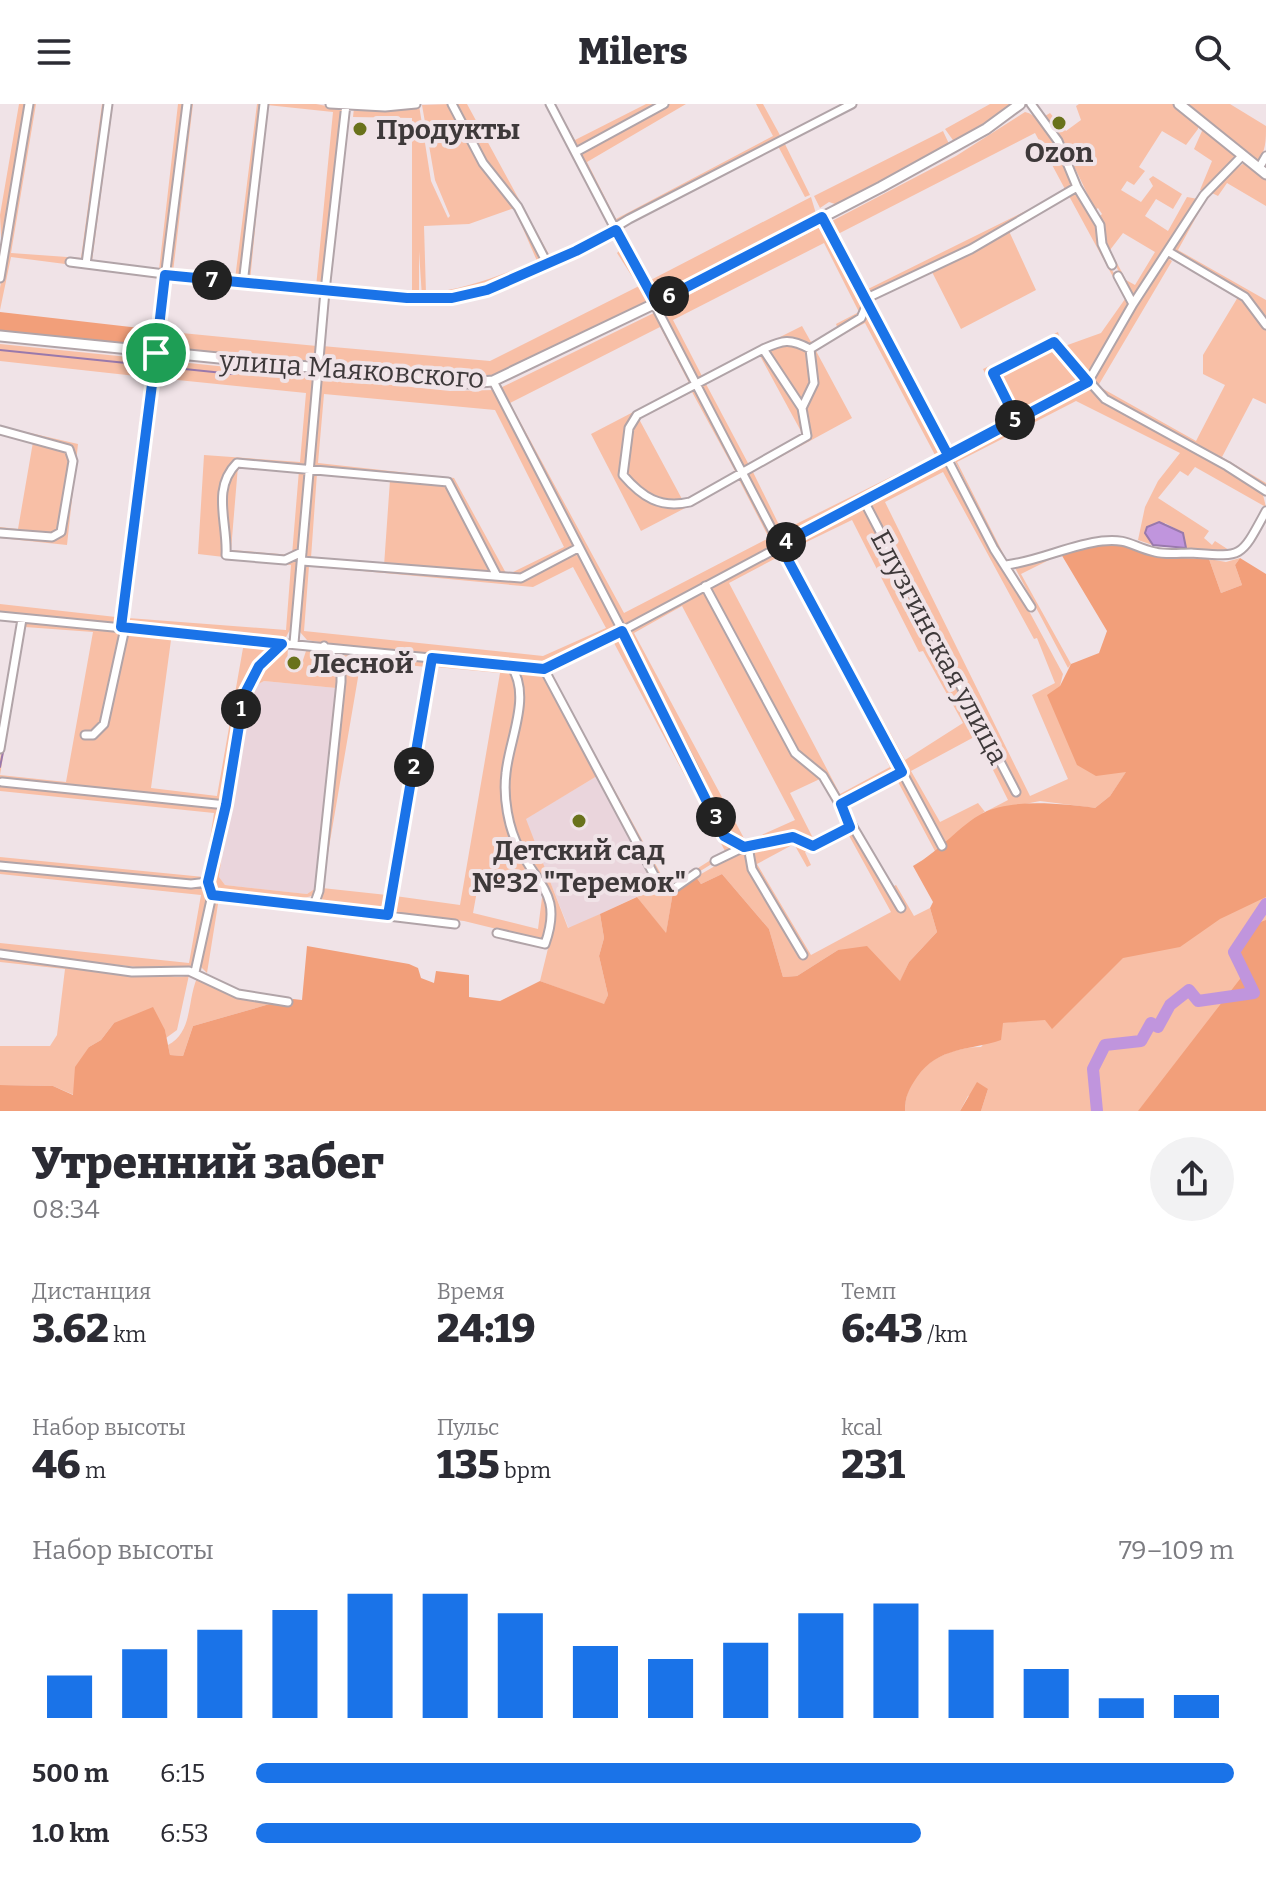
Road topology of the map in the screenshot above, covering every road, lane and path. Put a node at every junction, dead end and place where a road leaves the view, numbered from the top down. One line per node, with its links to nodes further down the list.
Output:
1 (29, 104): 23 (street)
2 (108, 104): 26 (street)
3 (187, 104): 28 (street)
4 (264, 104): 31 (street)
5 (330, 104): 14 (street)
6 (416, 104): 14 (street)
7 (452, 104): 25 (street)
8 (550, 104): 15 (street)
9 (664, 104): 15 (street)
10 (852, 104): 21 (street)
11 (1020, 104): 20 (main road, улица Маяковского)
12 (1031, 104): 19 (street)
13 (1179, 104): 16 (main road)
14 (346, 105): 32 (street)
15 (576, 152): 21 (street)
16 (1243, 155): 18 (main road); 22 (street)
17 (1266, 156): 18 (street)
18 (1262, 171)
19 (1077, 187): 27 (street); 33 (street)
20 (822, 217): 33 (street); 34 (main road, улица Маяковского)
21 (616, 230): 25 (street); 34 (street)
22 (1169, 252): 35 (street); 36 (street)
23 (2, 259): 30 (street)
24 (70, 262): 26 (street)
25 (547, 263): 32 (street)
26 (86, 264): 28 (street)
27 (1112, 265)
28 (165, 275): 31 (street); 40 (street)
29 (1118, 276): 35 (street)
30 (0, 278)
31 (243, 284): 32 (street)
32 (325, 291): 41 (street)
33 (867, 300): 39 (street); 48 (street)
34 (656, 303): 42 (main road, улица Маяковского); 44 (street)
35 (1133, 304): 43 (street)
36 (1266, 325)
37 (0, 336): 40 (main road, улица Маяковского)
38 (763, 349): 39 (street); 44 (street); 45 (street)
39 (810, 349): 45 (street)
40 (156, 353): 41 (main road, улица Маяковского); 64 (street)
41 (318, 369): 42 (main road, улица Маяковского); 49 (street)
42 (493, 381): 56 (street)
43 (1088, 382): 46 (street); 46 (street); 51 (street)
44 (698, 384): 50 (street); 50 (street)
45 (802, 408): 50 (street)
46 (1016, 419): 48 (street)
47 (0, 430): 54 (street)
48 (948, 455): 52 (street); 58 (street)
49 (309, 468): 57 (street); 57 (street); 59 (street)
50 (744, 473): 55 (street)
51 (1265, 492)
52 (864, 501): 55 (street); 78 (street, Елузгинская улица)
53 (1266, 511): 58 (street)
54 (0, 533)
55 (780, 545): 60 (street); 76 (street)
56 (578, 548): 59 (street); 65 (street)
57 (302, 557): 59 (street); 66 (street)
58 (1006, 565): 61 (street)
59 (497, 576)
60 (705, 586): 65 (street); 79 (street)
61 (1031, 607)
62 (0, 616): 63 (street)
63 (22, 619): 64 (street); 75 (street)
64 (123, 627): 67 (street); 74 (street)
65 (622, 631): 72 (street); 83 (street)
66 (294, 643): 67 (street); 68 (street)
67 (282, 644): 80 (street)
68 (324, 646): 69 (street); 89 (street)
69 (432, 658): 70 (street); 91 (street)
70 (511, 666): 71 (street); 73 (street)
71 (525, 668): 72 (street); 73 (street)
72 (544, 669): 86 (street)
73 (517, 674): 93 (street)
74 (85, 735)
75 (0, 749)
76 (902, 772): 79 (street); 82 (street)
77 (2, 782): 80 (street)
78 (1016, 792)
79 (841, 804): 81 (street)
80 (226, 805): 87 (street)
81 (850, 827): 83 (street); 90 (street)
82 (942, 846)
83 (744, 847): 84 (street); 95 (street)
84 (715, 861)
85 (0, 866): 87 (street)
86 (696, 873)
87 (208, 882): 88 (street)
88 (212, 895): 89 (street); 96 (street)
89 (314, 905): 91 (street)
90 (901, 908)
91 (388, 915): 92 (street)
92 (455, 924)
93 (497, 933)
94 (0, 954): 96 (street)
95 (803, 955)
96 (195, 972): 97 (street)
97 (288, 1002)

